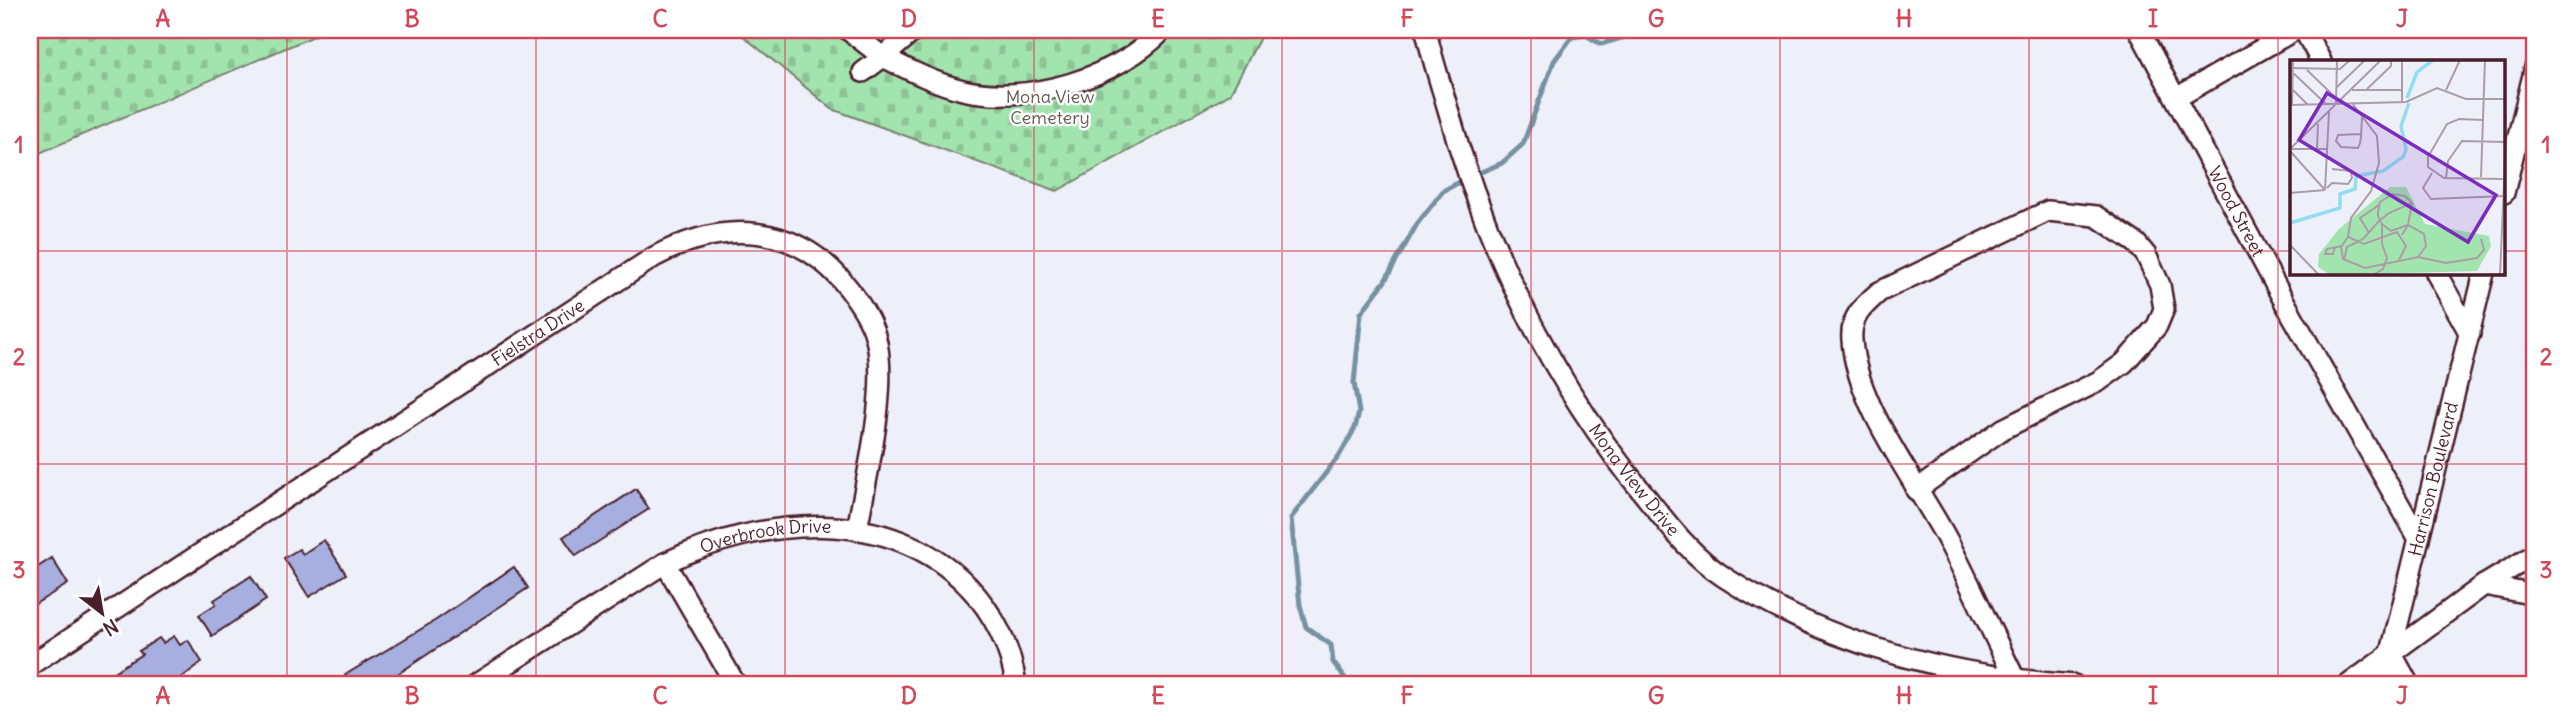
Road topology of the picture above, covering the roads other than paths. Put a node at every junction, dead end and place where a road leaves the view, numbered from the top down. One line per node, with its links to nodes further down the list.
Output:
1 (848, 30): 8 (street)
2 (915, 30): 8 (street)
3 (1163, 30): 8 (street)
4 (1426, 30): 26 (street, Mona View Drive)
5 (2138, 30): 12 (street, Wood Street)
6 (2295, 30): 12 (street)
7 (2304, 30): 9 (street)
8 (883, 57): 11 (street)
9 (2320, 60)
10 (2535, 67): 13 (street)
11 (863, 72)
12 (2176, 98): 19 (street, Wood Street)
13 (2506, 185)
14 (2437, 275): 16 (street)
15 (2484, 275): 16 (street, Harrison Boulevard)
16 (2470, 334): 19 (street, Harrison Boulevard)
17 (1916, 490): 17 (street); 26 (street)
18 (857, 530): 21 (street, Overbrook Drive); 25 (street, Fielstra Drive); 29 (street, Overbrook Drive)
19 (2419, 539): 24 (street, Harrison Boulevard)
20 (2535, 554): 22 (street)
21 (665, 563): 27 (street, Overbrook Drive); 28 (street)
22 (2484, 585): 23 (street); 24 (street)
23 (2535, 595)
24 (2392, 654): 31 (street); 32 (street, Harrison Boulevard); 33 (street)
25 (30, 665)
26 (2016, 681): 30 (street, Mona View Drive)
27 (475, 685)
28 (736, 685)
29 (1016, 685)
30 (2074, 685)
31 (2348, 685)
32 (2383, 685)
33 (2409, 685)

